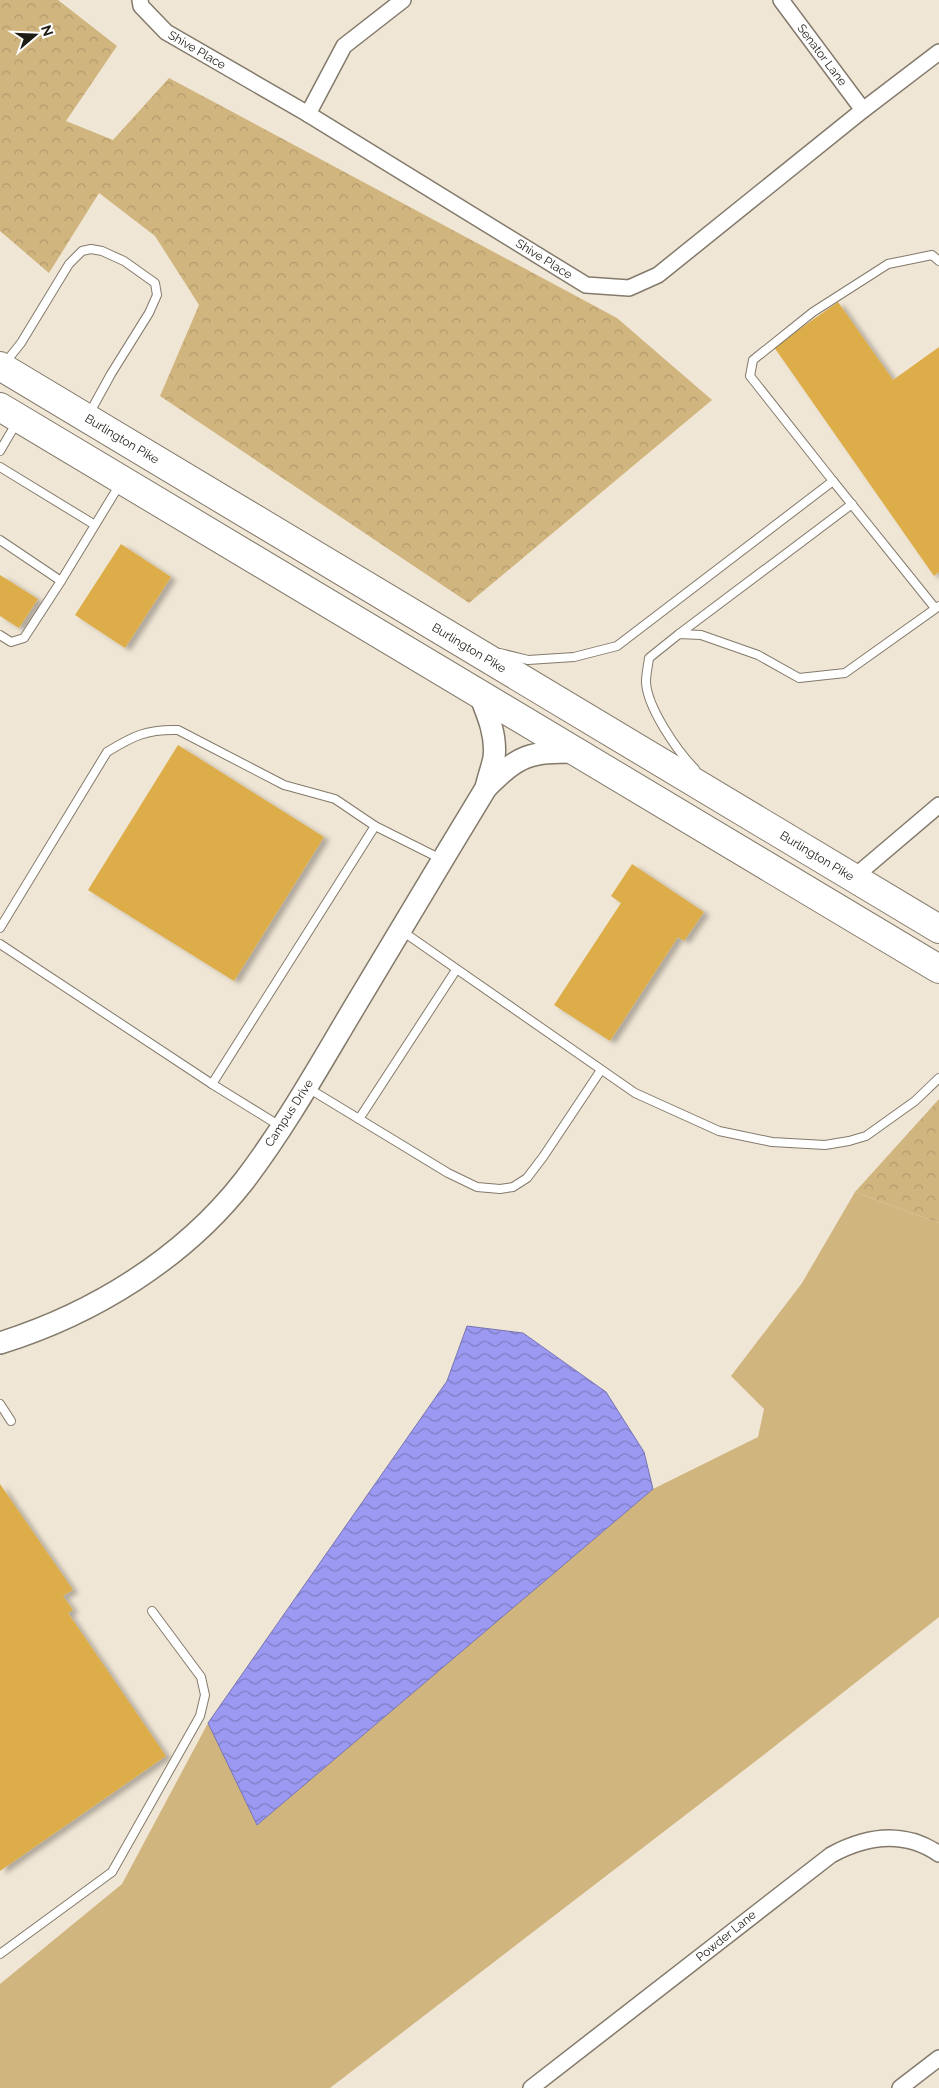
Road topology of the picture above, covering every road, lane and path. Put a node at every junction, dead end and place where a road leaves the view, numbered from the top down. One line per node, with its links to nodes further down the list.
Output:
1 (140, 0): 6 (street, Shive Place)
2 (403, 0): 6 (street)
3 (781, 0): 5 (street, Senator Lane)
4 (939, 52): 5 (street, Shive Place)
5 (863, 110): 6 (street, Shive Place)
6 (308, 114)
7 (939, 261): 14 (lane)
8 (1, 366): 10 (highway, Burlington Pike); 10 (lane)
9 (10, 413): 11 (lane); 13 (highway)
10 (87, 418): 22 (highway, Burlington Pike)
11 (0, 451)
12 (0, 467): 16 (lane)
13 (122, 480): 16 (lane); 23 (highway)
14 (833, 481): 15 (lane); 22 (lane)
15 (852, 504): 19 (lane); 20 (lane)
16 (95, 525): 18 (lane)
17 (0, 540): 18 (lane)
18 (62, 581): 21 (lane)
19 (937, 607): 20 (lane)
20 (679, 634): 26 (lane)
21 (0, 635)
22 (461, 644): 26 (highway, Burlington Pike)
23 (479, 693): 24 (highway); 25 (street, Campus Drive)
24 (578, 752): 25 (street, Campus Drive); 35 (highway)
25 (486, 788): 29 (street, Campus Drive)
26 (728, 803): 30 (highway, Burlington Pike)
27 (939, 805): 30 (street)
28 (375, 826): 29 (lane); 31 (lane); 39 (lane)
29 (443, 860): 33 (street, Campus Drive)
30 (853, 878): 32 (highway, Burlington Pike)
31 (0, 928)
32 (939, 929)
33 (401, 930): 36 (lane); 40 (street, Campus Drive)
34 (0, 944): 39 (lane)
35 (939, 969)
36 (456, 970): 37 (lane); 41 (lane)
37 (601, 1070): 38 (lane); 41 (lane)
38 (939, 1078)
39 (212, 1084): 42 (lane)
40 (307, 1086): 41 (lane); 42 (street, Campus Drive)
41 (360, 1119)
42 (282, 1127): 43 (street, Campus Drive)
43 (0, 1343)
44 (0, 1404): 45 (lane)
45 (2, 1412): 46 (lane)
46 (11, 1422)
47 (152, 1611): 49 (lane)
48 (939, 1854): 51 (street, Powder Lane)
49 (0, 1954)
50 (939, 2058): 52 (street)
51 (531, 2088)
52 (900, 2088)

